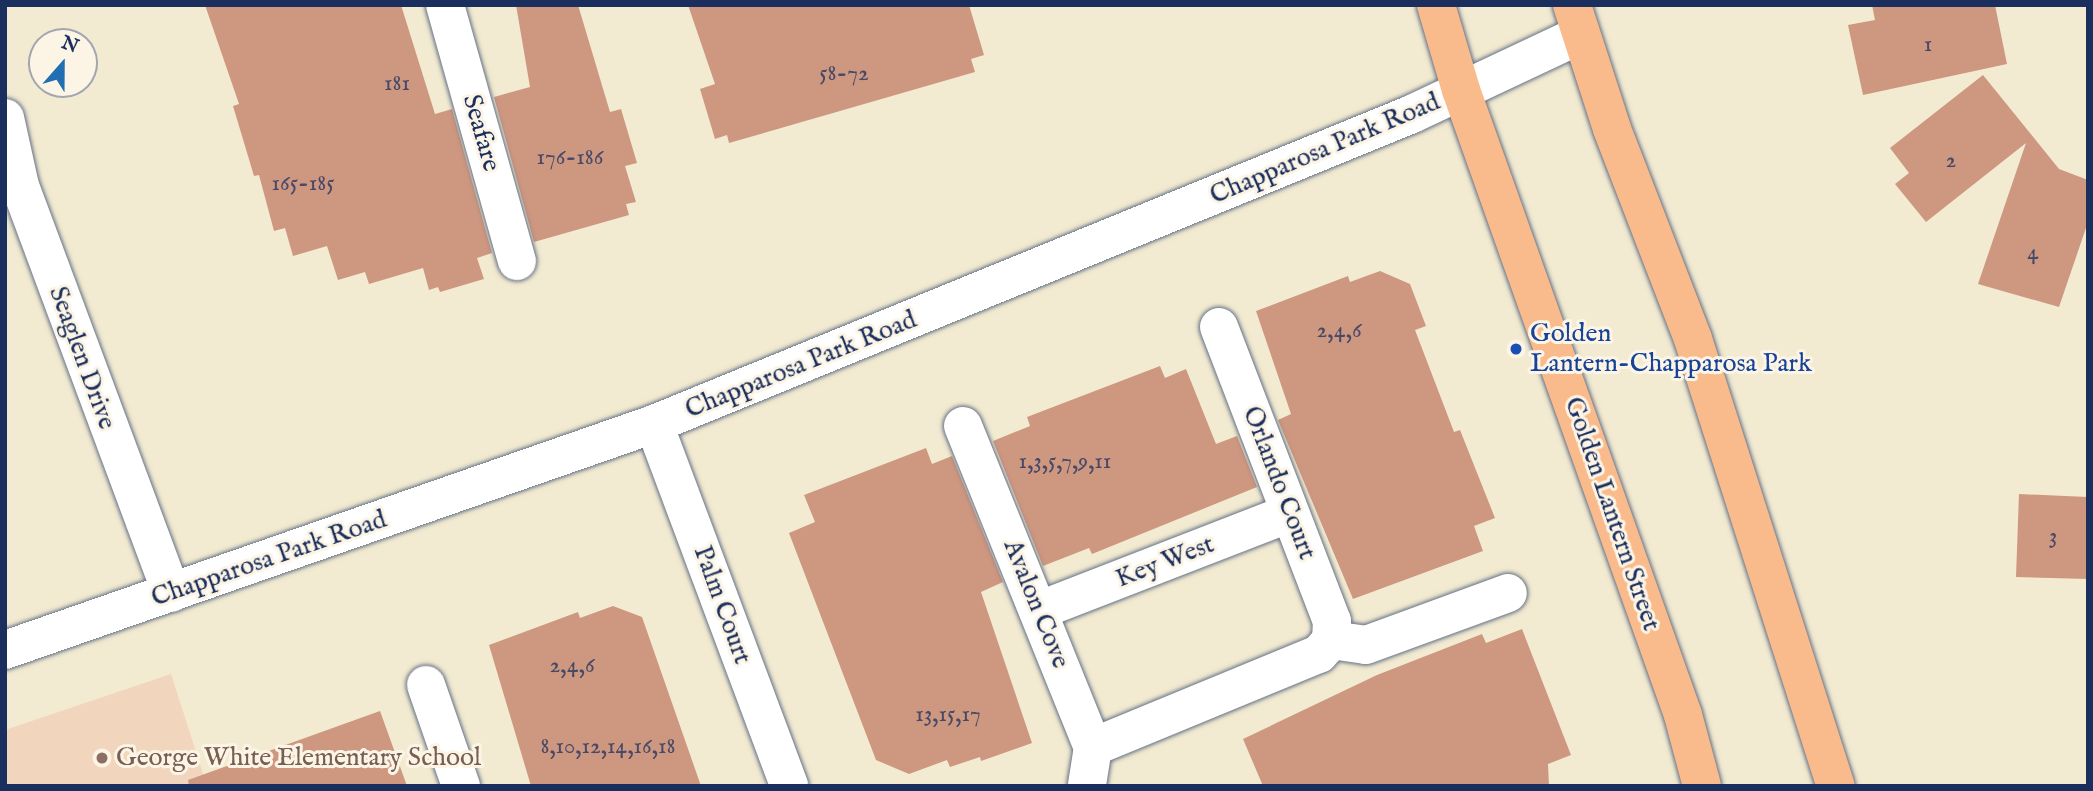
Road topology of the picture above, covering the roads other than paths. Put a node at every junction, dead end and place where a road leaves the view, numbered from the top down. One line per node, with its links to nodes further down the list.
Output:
1 (445, 5): 6 (street, Seafare)
2 (1436, 5): 4 (main road, Golden Lantern Street)
3 (1576, 20): 4 (street, Chapparosa Park Road); 22 (main road)
4 (1461, 90): 8 (street, Chapparosa Park Road); 21 (main road, Golden Lantern Street)
5 (5, 118): 11 (street, Seaglen Drive)
6 (517, 261)
7 (1219, 327): 10 (street, Orlando Court)
8 (654, 424): 11 (street, Chapparosa Park Road); 19 (street, Palm Court)
9 (962, 426): 13 (street, Avalon Cove)
10 (1290, 513): 13 (street, Key West); 14 (street, Orlando Court)
11 (171, 593): 15 (street, Chapparosa Park Road)
12 (1508, 593): 14 (street)
13 (1040, 610): 17 (street, Avalon Cove)
14 (1331, 640): 17 (street)
15 (5, 650)
16 (426, 685): 18 (street)
17 (1093, 747): 20 (street, Avalon Cove)
18 (461, 786)
19 (789, 786)
20 (1087, 786)
21 (1702, 786)
22 (1836, 786)

